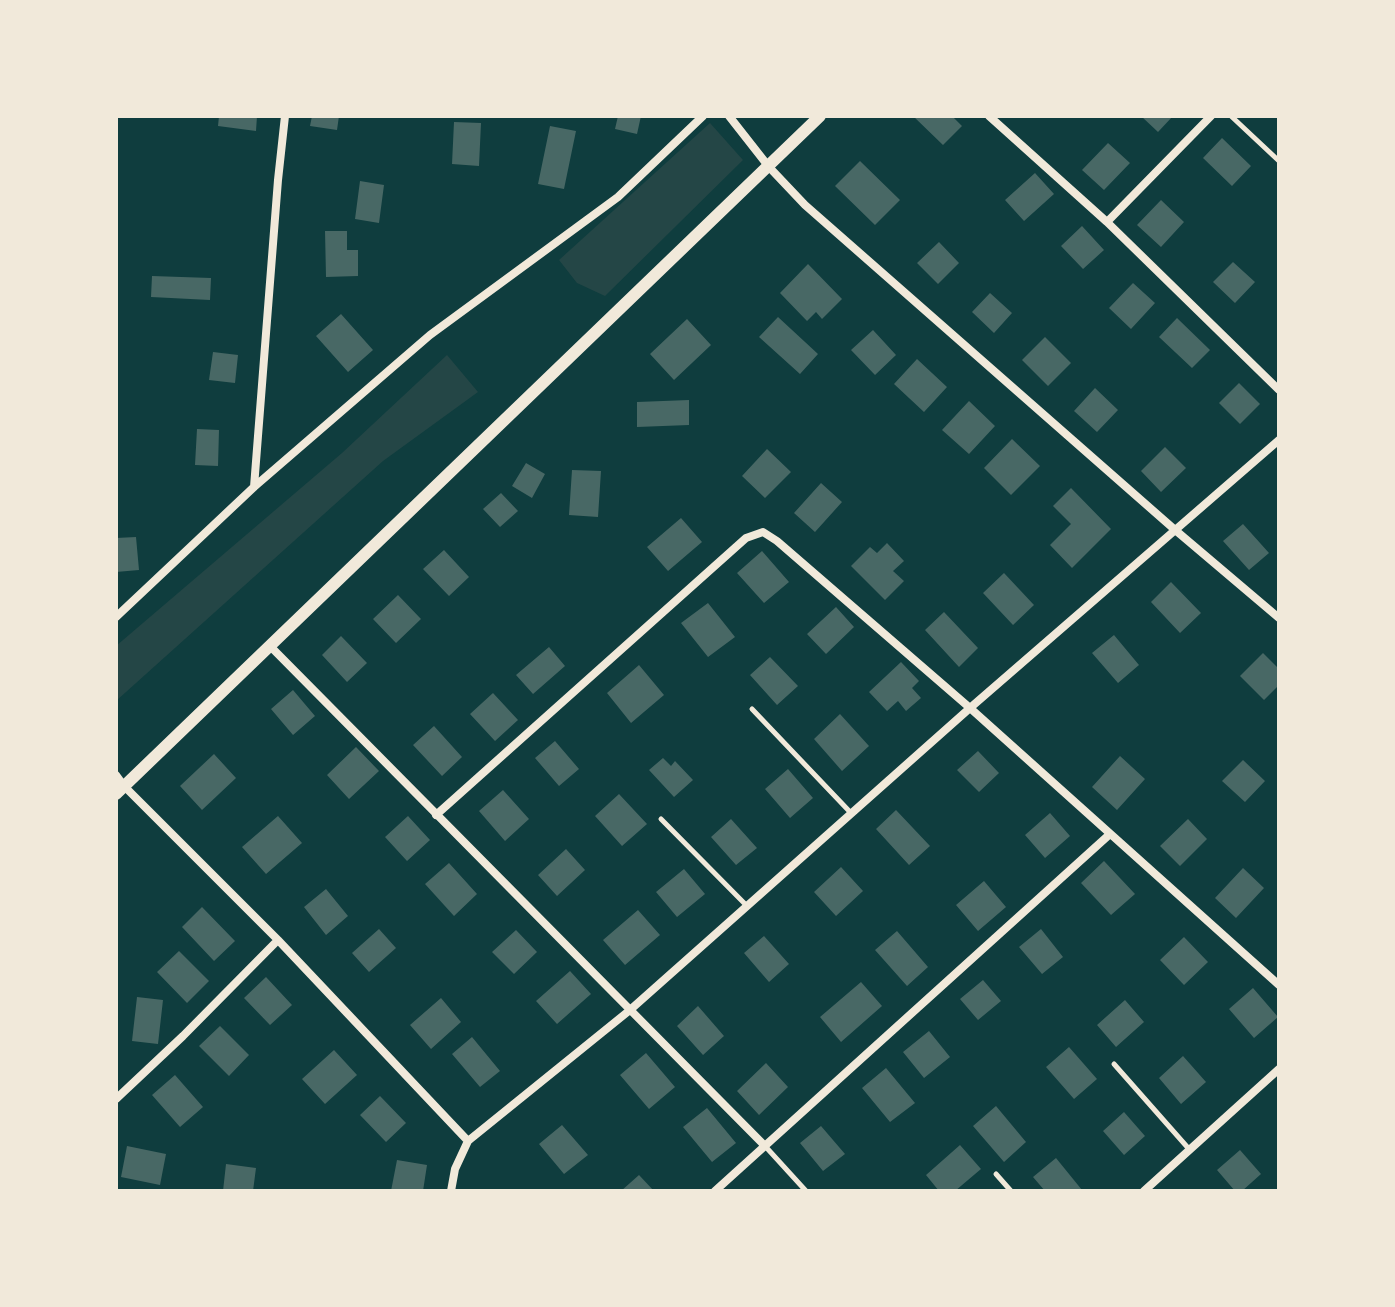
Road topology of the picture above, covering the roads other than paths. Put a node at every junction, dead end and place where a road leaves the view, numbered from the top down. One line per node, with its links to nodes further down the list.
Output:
1 (285, 116): 13 (street)
2 (703, 116): 13 (street)
3 (729, 116): 9 (street)
4 (820, 116): 9 (street)
5 (989, 116): 10 (street)
6 (1211, 116): 10 (street)
7 (1231, 116): 8 (lane)
8 (1279, 161)
9 (769, 167): 14 (street); 17 (street)
10 (1107, 222): 11 (street)
11 (1279, 390)
12 (1279, 440): 14 (street)
13 (254, 487): 15 (street)
14 (1174, 529): 16 (street); 18 (street)
15 (116, 617)
16 (1279, 618)
17 (270, 646): 20 (street); 22 (street)
18 (970, 708): 21 (street); 22 (street); 24 (street)
19 (752, 709): 21 (lane)
20 (119, 785): 26 (street)
21 (851, 813): 25 (street)
22 (436, 815): 28 (street)
23 (661, 819): 25 (lane)
24 (1110, 834): 27 (street); 33 (street)
25 (747, 906): 28 (street)
26 (278, 940): 31 (street); 32 (street)
27 (1279, 985)
28 (630, 1010): 32 (street); 33 (street)
29 (1114, 1064): 34 (lane)
30 (1279, 1069): 34 (street)
31 (116, 1099)
32 (468, 1141): 36 (street)
33 (765, 1146): 37 (street); 38 (lane)
34 (1190, 1150): 40 (street)
35 (996, 1174): 39 (lane)
36 (451, 1191)
37 (715, 1191)
38 (806, 1191)
39 (1011, 1191)
40 (1144, 1191)

